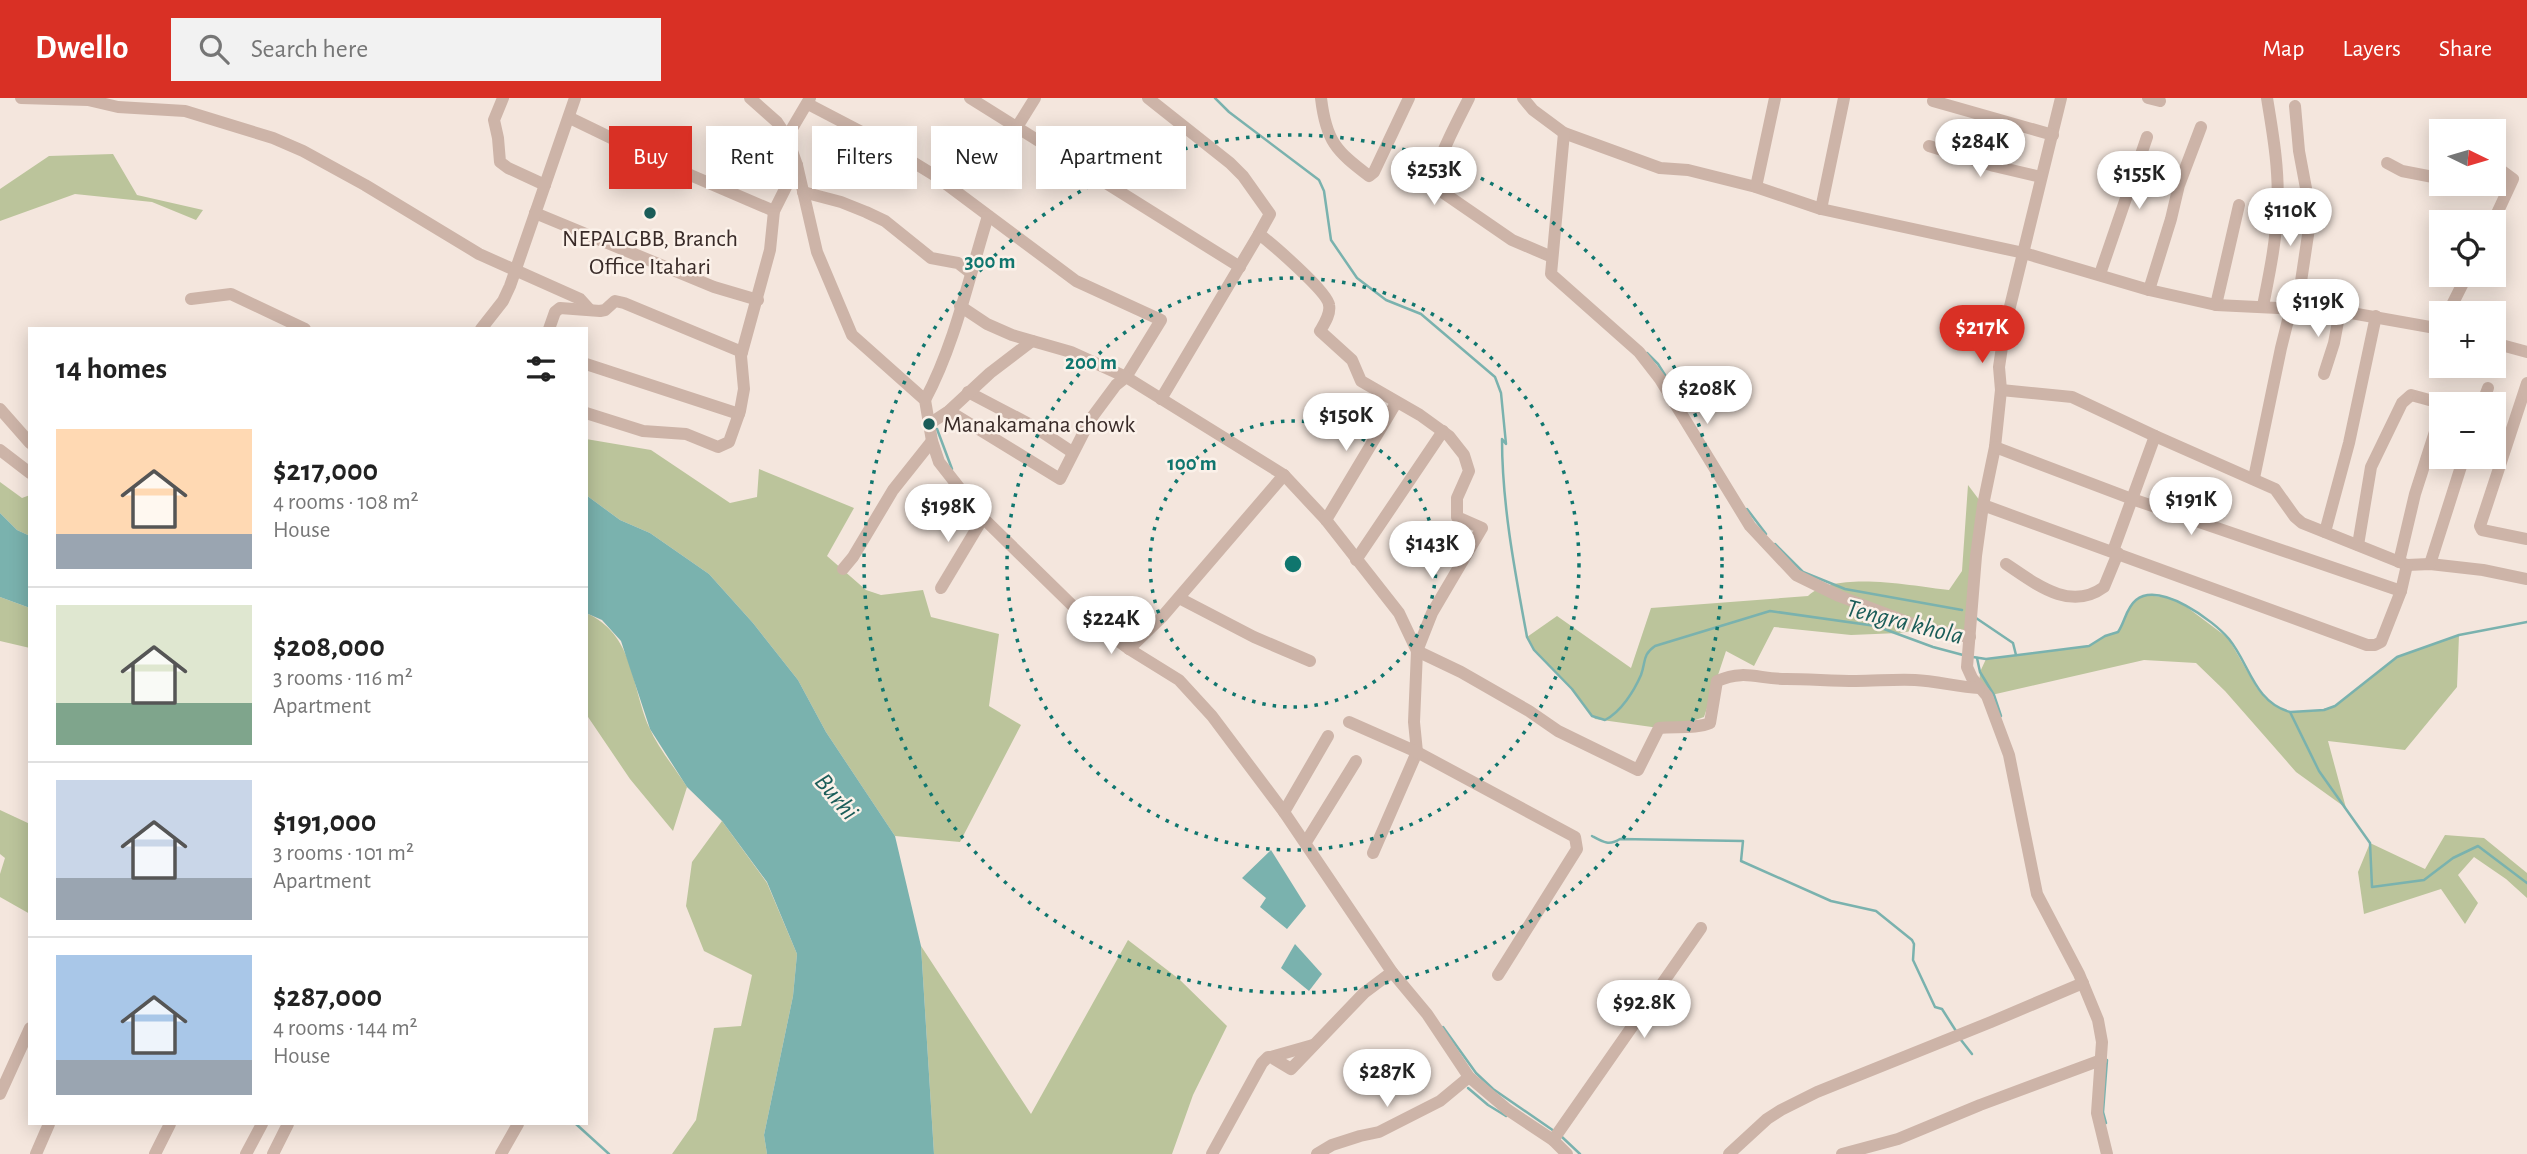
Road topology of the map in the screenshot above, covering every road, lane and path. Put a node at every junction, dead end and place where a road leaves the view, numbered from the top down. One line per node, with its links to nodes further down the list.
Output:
1 (21, 98): 18 (street)
2 (503, 98): 36 (street)
3 (575, 98): 20 (street)
4 (750, 98): 21 (street)
5 (970, 98): 23 (street)
6 (1035, 98): 24 (street)
7 (1148, 98): 46 (street)
8 (1321, 98): 9 (street)
9 (1409, 98)
10 (1469, 98): 48 (street)
11 (1523, 98): 27 (street)
12 (1775, 98): 37 (street)
13 (2061, 98): 28 (street)
14 (2267, 98): 58 (street)
15 (1840, 99): 42 (street)
16 (809, 101): 22 (street); 45 (street)
17 (1933, 101): 28 (street)
18 (161, 103): 50 (street)
19 (2295, 106): 59 (street)
20 (570, 118): 36 (street); 43 (street)
21 (780, 126)
22 (794, 126)
23 (1015, 126)
24 (1018, 126)
25 (2201, 127): 53 (street)
26 (1022, 130): 49 (street)
27 (1564, 133): 37 (street); 48 (street)
28 (2053, 135): 35 (street)
29 (2147, 137): 52 (street)
30 (1929, 146): 35 (street)
31 (2387, 163): 34 (street)
32 (798, 170): 39 (street)
33 (2506, 173): 40 (street)
34 (2429, 176)
35 (2041, 177): 47 (street)
36 (545, 186): 44 (street)
37 (1756, 187): 42 (street)
38 (785, 189): 43 (street)
39 (803, 192): 51 (street); 81 (street)
40 (2506, 194)
41 (2239, 205): 56 (street)
42 (1821, 209): 47 (street)
43 (774, 211): 55 (street)
44 (535, 213): 50 (street); 55 (street)
45 (988, 216): 51 (street); 73 (street)
46 (1259, 234): 49 (street); 82 (street)
47 (2024, 253): 52 (street); 76 (street)
48 (1552, 257): 117 (street)
49 (1240, 267): 79 (street)
50 (515, 270): 60 (street); 65 (street)
51 (971, 272): 57 (street)
52 (2100, 274): 53 (street)
53 (2149, 290): 56 (street)
54 (191, 299): 64 (street)
55 (758, 300): 69 (street)
56 (2216, 304): 58 (street)
57 (960, 306): 67 (street); 81 (street)
58 (2263, 306): 59 (street)
59 (2294, 308): 61 (street); 99 (street)
60 (590, 310): 66 (street); 69 (street)
61 (2340, 311): 62 (street); 72 (street)
62 (2376, 316): 63 (street); 104 (street)
63 (2429, 326)
64 (301, 327)
65 (483, 327)
66 (549, 327)
67 (1032, 341): 73 (street); 78 (street)
68 (2506, 346): 70 (street)
69 (743, 352): 86 (street)
70 (2527, 352)
71 (588, 365): 86 (street)
72 (2324, 374)
73 (1126, 377): 79 (street); 95 (street)
74 (2527, 383): 105 (street)
75 (2488, 388): 77 (street)
76 (2001, 390): 89 (street); 92 (street)
77 (2486, 392)
78 (968, 393): 84 (street); 95 (street)
79 (1161, 399): 98 (street)
80 (2429, 400): 106 (street)
81 (925, 401): 87 (street)
82 (1396, 403): 88 (street); 103 (street)
83 (0, 409): 90 (street)
84 (949, 411): 87 (street); 95 (street)
85 (588, 414): 86 (street)
86 (739, 414)
87 (929, 424): 91 (street)
88 (1443, 431): 108 (street); 119 (street)
89 (2155, 436): 99 (street); 100 (street)
90 (28, 441)
91 (932, 441): 102 (street); 112 (street)
92 (1995, 447): 100 (street); 101 (street)
93 (2429, 449): 109 (street)
94 (0, 450): 97 (street)
95 (1072, 452)
96 (2460, 469): 111 (street)
97 (28, 471)
98 (1284, 475): 103 (street); 116 (street)
99 (2254, 478): 104 (street)
100 (2132, 499): 107 (street); 115 (street)
101 (1983, 505): 107 (street); 117 (street)
102 (983, 518): 114 (street); 118 (street)
103 (1326, 520): 108 (street)
104 (2325, 533): 106 (street)
105 (2527, 539)
106 (2358, 545): 109 (street)
107 (2115, 552): 110 (street); 115 (street)
108 (1356, 560): 119 (street)
109 (2403, 563): 111 (street); 115 (street)
110 (2006, 564)
111 (2430, 564): 113 (street)
112 (843, 569)
113 (2527, 579)
114 (941, 588)
115 (2401, 591)
116 (1179, 598): 118 (street); 120 (street)
117 (1970, 637): 121 (street)
118 (1129, 649): 126 (street)
119 (1418, 651): 121 (street); 124 (street)
120 (1310, 662)
121 (1979, 688): 132 (street)
122 (1349, 722): 124 (street)
123 (1328, 736): 126 (street)
124 (1417, 752): 128 (street); 131 (street)
125 (1356, 761): 127 (street)
126 (1284, 811): 127 (street)
127 (1306, 842): 130 (street)
128 (1373, 853)
129 (1701, 929): 142 (street)
130 (1392, 972): 135 (street); 148 (street)
131 (1498, 975)
132 (2083, 983): 134 (street); 151 (street)
133 (28, 1032): 136 (street)
134 (2101, 1060): 152 (street); 153 (street)
135 (1469, 1077): 142 (street); 149 (street)
136 (0, 1094)
137 (49, 1125): 143 (street)
138 (170, 1125): 144 (street)
139 (261, 1125): 145 (street)
140 (288, 1125): 146 (street)
141 (517, 1125): 147 (street)
142 (1556, 1136): 150 (street)
143 (36, 1154)
144 (155, 1154)
145 (246, 1154)
146 (273, 1154)
147 (501, 1154)
148 (1212, 1154)
149 (1317, 1154)
150 (1567, 1154)
151 (1729, 1154)
152 (1842, 1154)
153 (2107, 1154)

